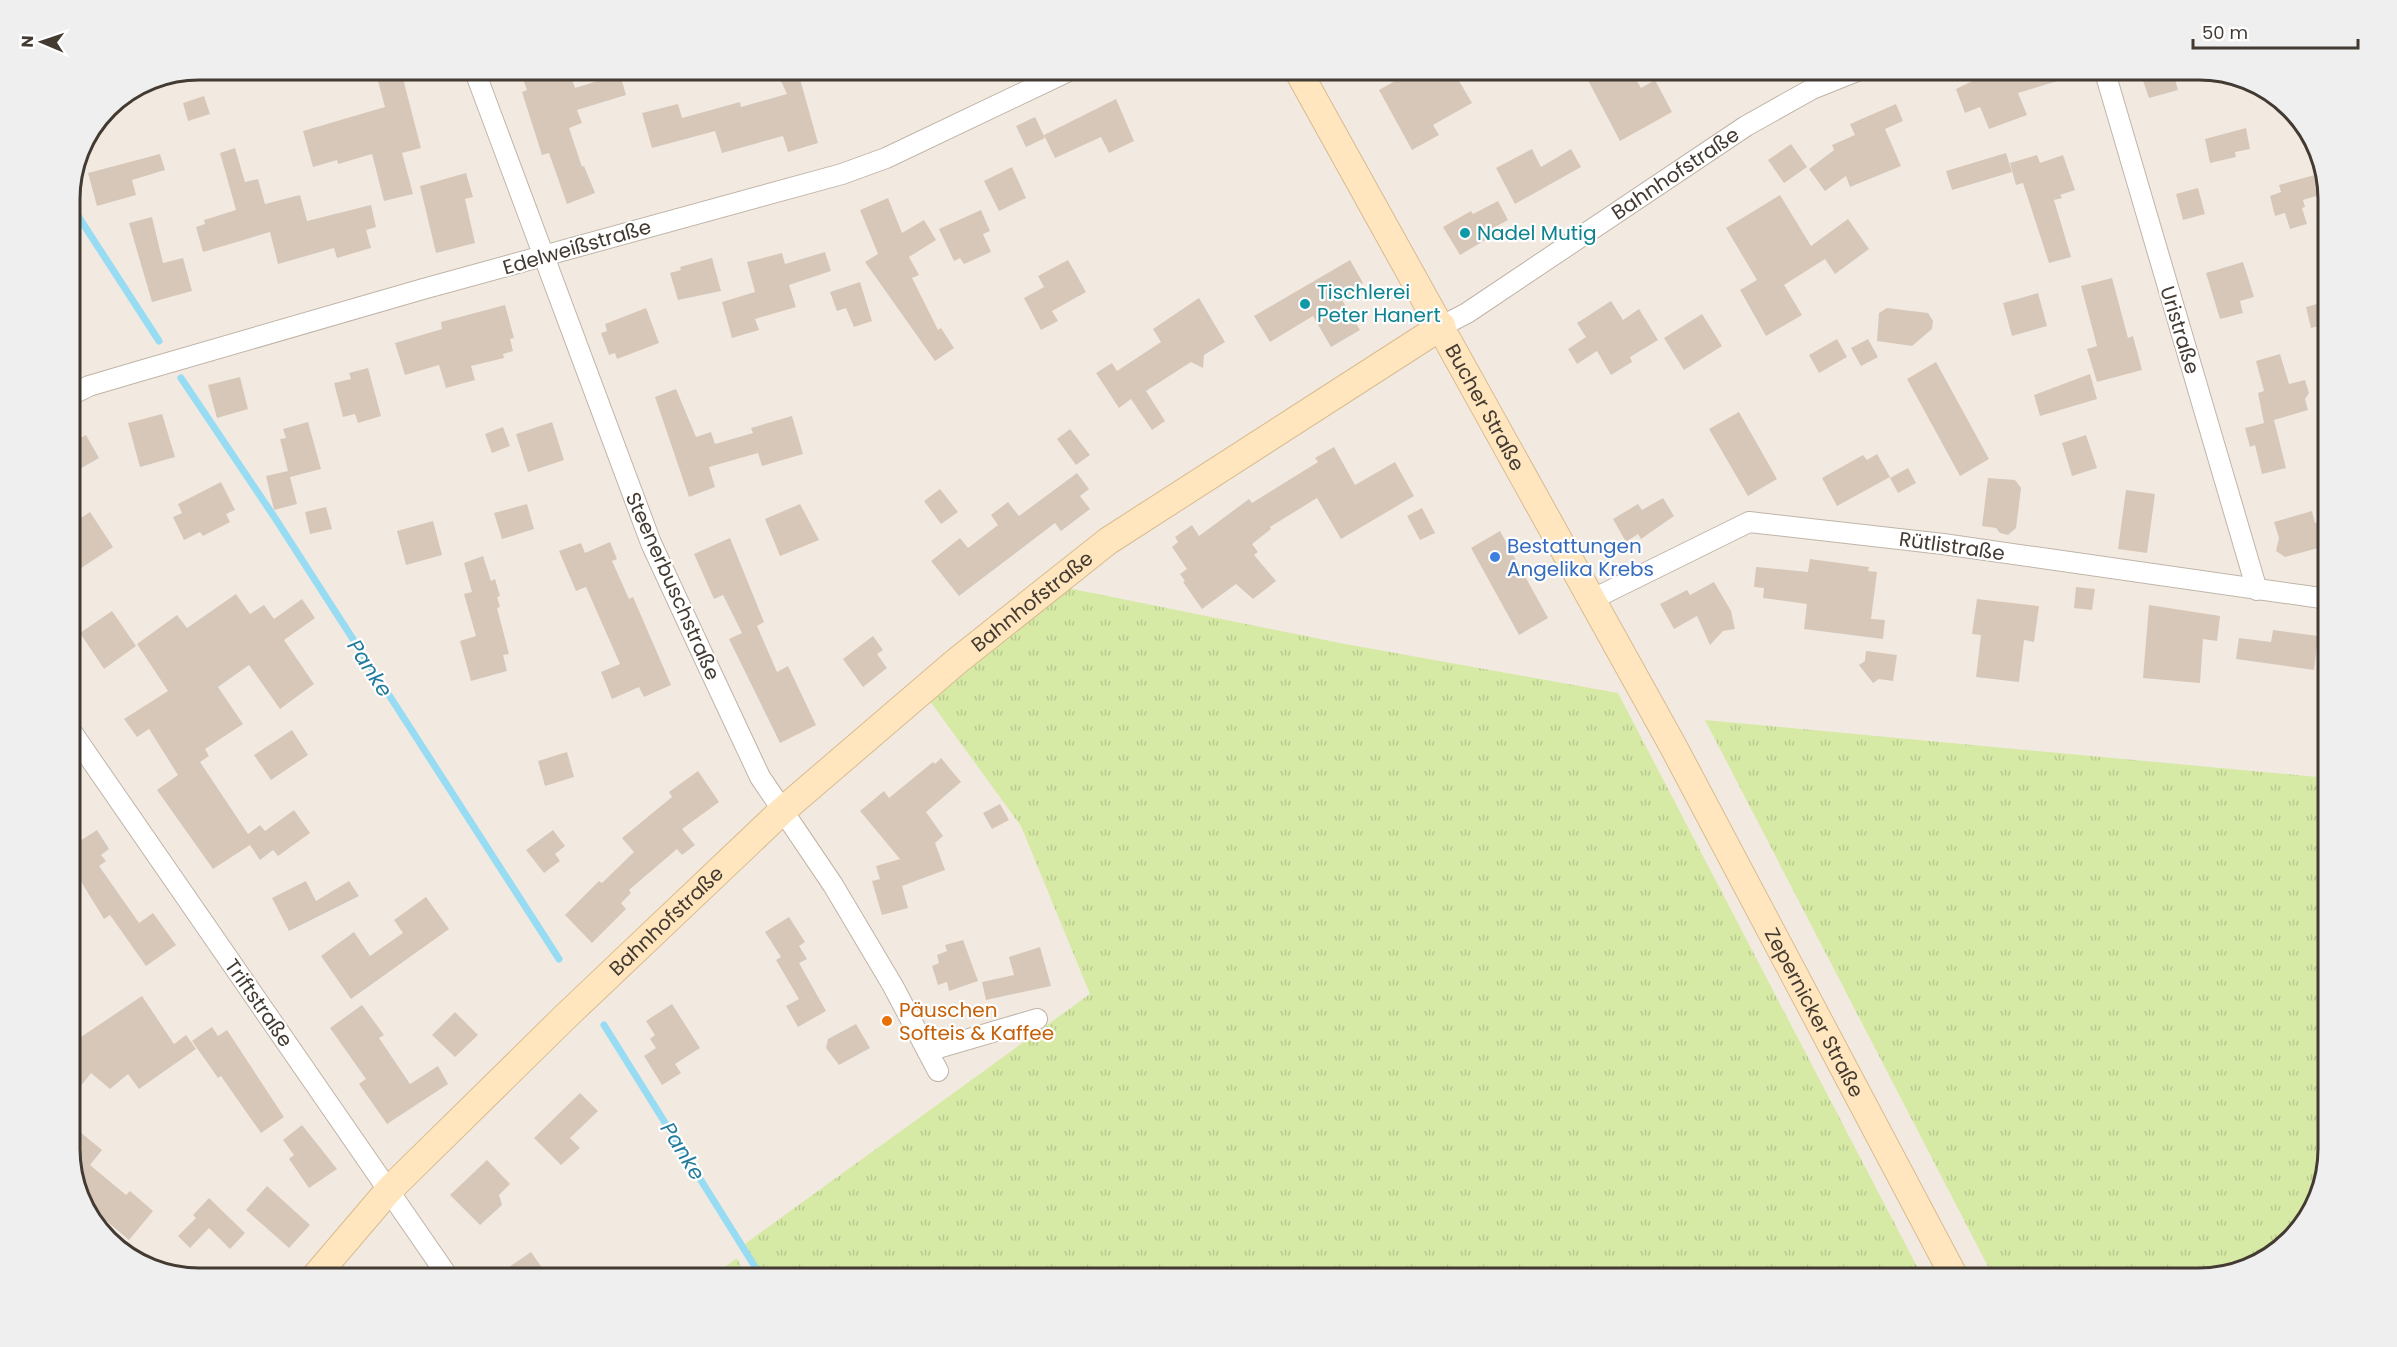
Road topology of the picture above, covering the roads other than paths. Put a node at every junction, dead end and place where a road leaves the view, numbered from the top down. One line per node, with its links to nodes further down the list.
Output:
1 (478, 79): 6 (street, Steenerbuschstraße)
2 (1052, 79): 6 (street, Edelweißstraße)
3 (1303, 79): 7 (street, Bucher Straße)
4 (1837, 79): 7 (street, Bahnhofstraße)
5 (2107, 79): 9 (street, Uristraße)
6 (543, 258): 8 (street, Edelweißstraße); 14 (street, Steenerbuschstraße)
7 (1442, 326): 11 (street, Bucher Straße); 14 (street, Bahnhofstraße)
8 (80, 390)
9 (2257, 590): 10 (street, Rütlistraße); 11 (street, Rütlistraße)
10 (2317, 598)
11 (1591, 600): 13 (street, Bucher Straße)
12 (80, 744): 18 (street, Triftstraße)
13 (1673, 746): 21 (street, Zepernicker Straße)
14 (782, 811): 16 (street, Steenerbuschstraße); 18 (street, Bahnhofstraße)
15 (1036, 1019): 16 (street)
16 (928, 1051): 17 (street, Steenerbuschstraße)
17 (938, 1071)
18 (389, 1190): 19 (street, Bahnhofstraße); 20 (street, Triftstraße)
19 (323, 1268)
20 (442, 1268)
21 (1951, 1268)

